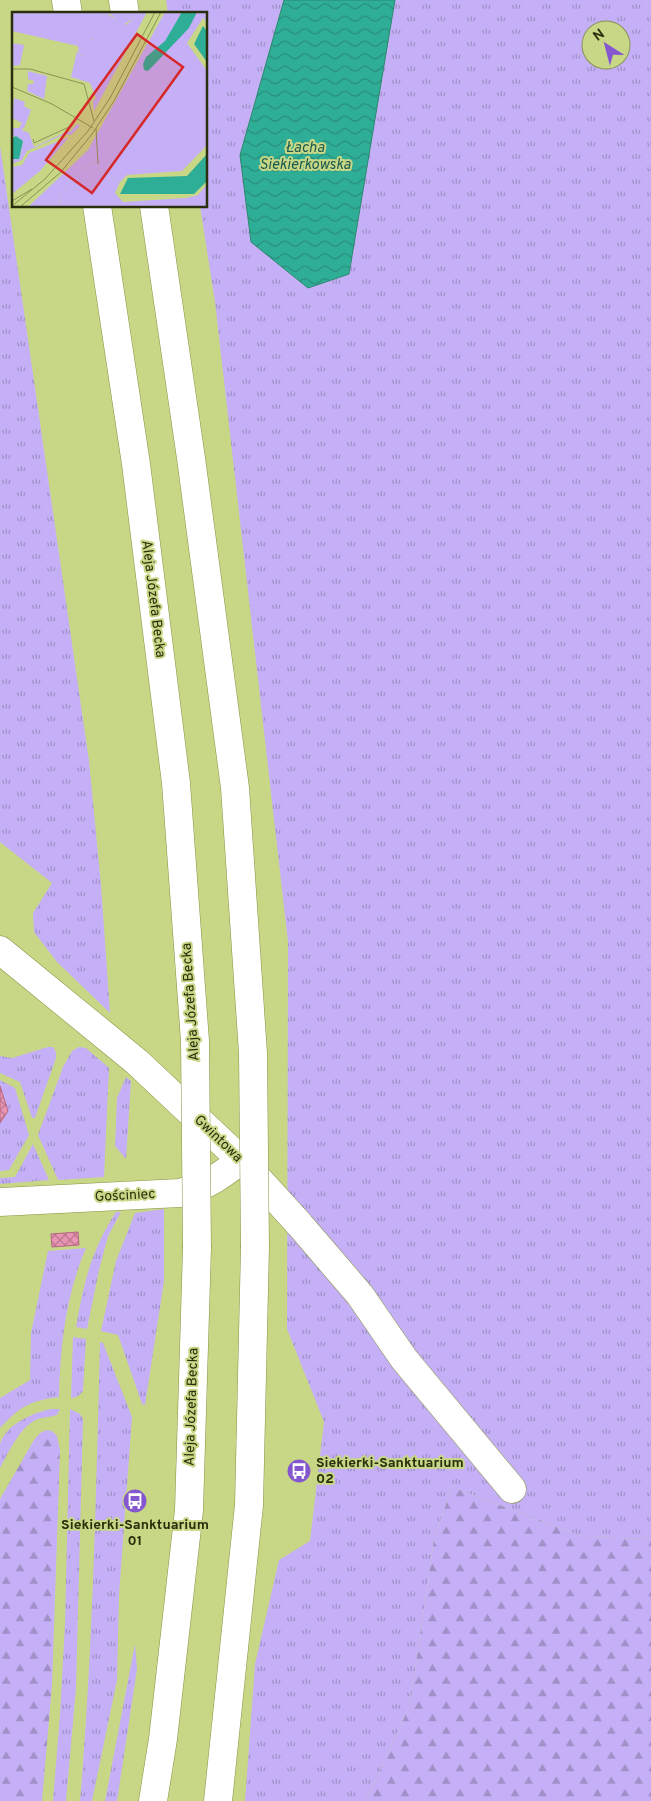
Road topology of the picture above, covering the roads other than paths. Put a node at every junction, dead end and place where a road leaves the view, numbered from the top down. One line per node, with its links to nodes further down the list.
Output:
1 (97, 208): 7 (main road, Aleja Józefa Becka, bridge)
2 (154, 208): 8 (main road, bridge)
3 (0, 950): 4 (main road, Gwintowa)
4 (241, 1160): 5 (main road, Gościniec); 6 (main road, Gwintowa)
5 (0, 1202)
6 (512, 1489)
7 (153, 1801)
8 (218, 1801)

